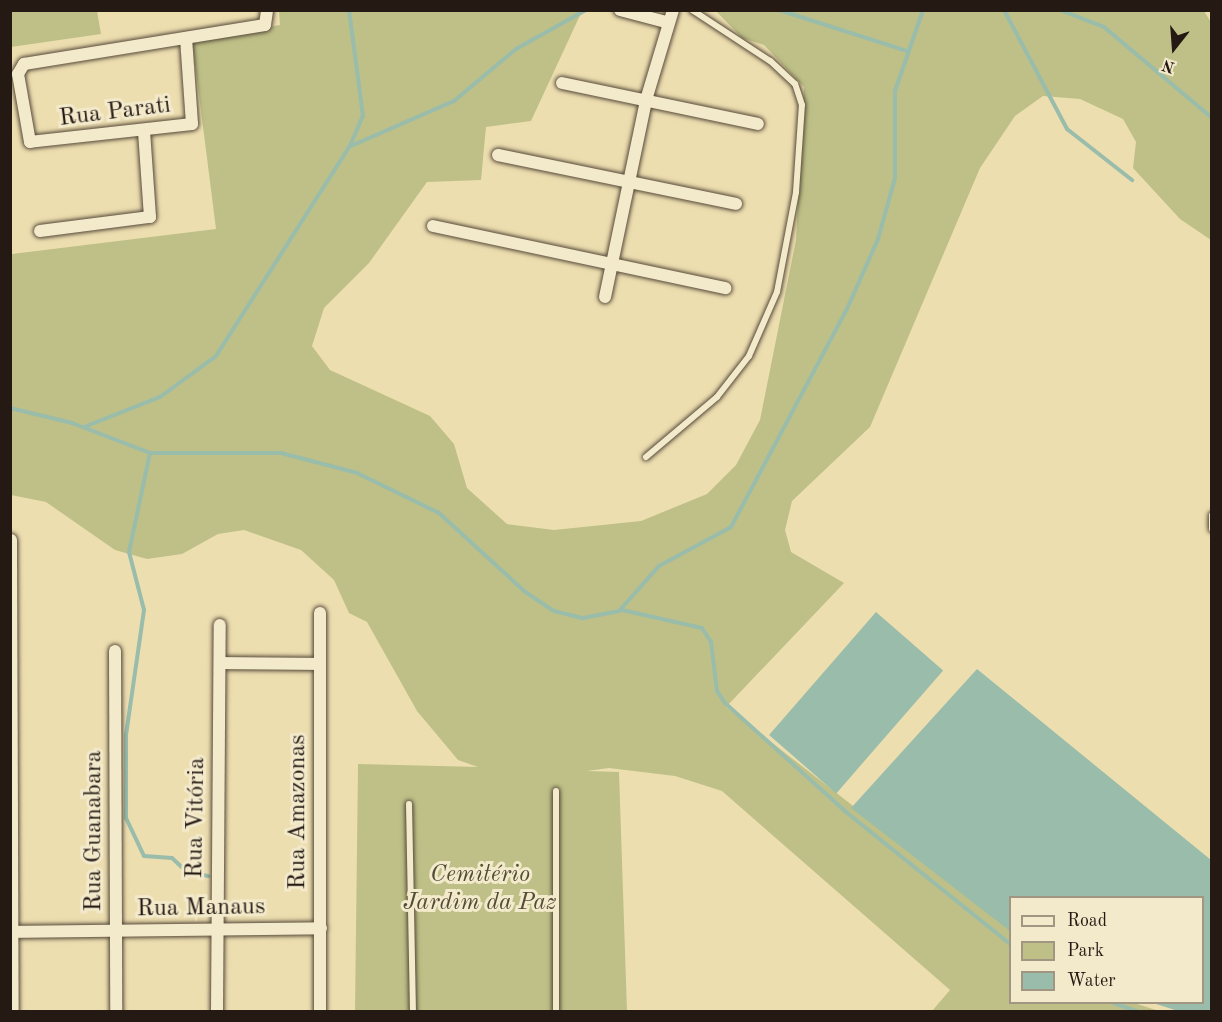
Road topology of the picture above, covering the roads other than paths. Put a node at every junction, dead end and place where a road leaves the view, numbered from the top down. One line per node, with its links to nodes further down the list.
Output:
1 (267, 10): 6 (street)
2 (620, 10): 5 (street)
3 (673, 10): 5 (street)
4 (692, 10): 19 (lane)
5 (666, 22): 8 (street)
6 (186, 38): 10 (street, Rua Parati); 10 (street, Rua Parati)
7 (562, 83): 8 (street)
8 (646, 100): 9 (street); 12 (street)
9 (758, 124)
10 (144, 131): 15 (street)
11 (498, 155): 12 (street)
12 (630, 186): 13 (street); 16 (street)
13 (736, 204)
14 (433, 226): 16 (street)
15 (40, 231)
16 (613, 267): 17 (street); 18 (street)
17 (725, 288)
18 (605, 297)
19 (646, 457)
20 (1212, 515): 21 (lane)
21 (1212, 529)
22 (11, 540): 26 (street)
23 (320, 613): 28 (street, Rua Amazonas)
24 (220, 625): 27 (street, Rua Vitória)
25 (115, 651): 33 (street, Rua Guanabara)
26 (11, 659): 34 (street)
27 (220, 663): 28 (street); 32 (street, Rua Vitória)
28 (320, 664): 31 (street, Rua Amazonas)
29 (556, 791): 40 (lane)
30 (409, 804): 39 (lane)
31 (321, 928): 32 (street, Rua Manaus); 38 (street, Rua Amazonas)
32 (217, 929): 33 (street, Rua Manaus); 37 (street, Rua Vitória)
33 (117, 931): 34 (street, Rua Manaus); 36 (street, Rua Guanabara)
34 (12, 932): 35 (street)
35 (14, 1011)
36 (116, 1011)
37 (217, 1011)
38 (321, 1011)
39 (413, 1011)
40 (556, 1011)

